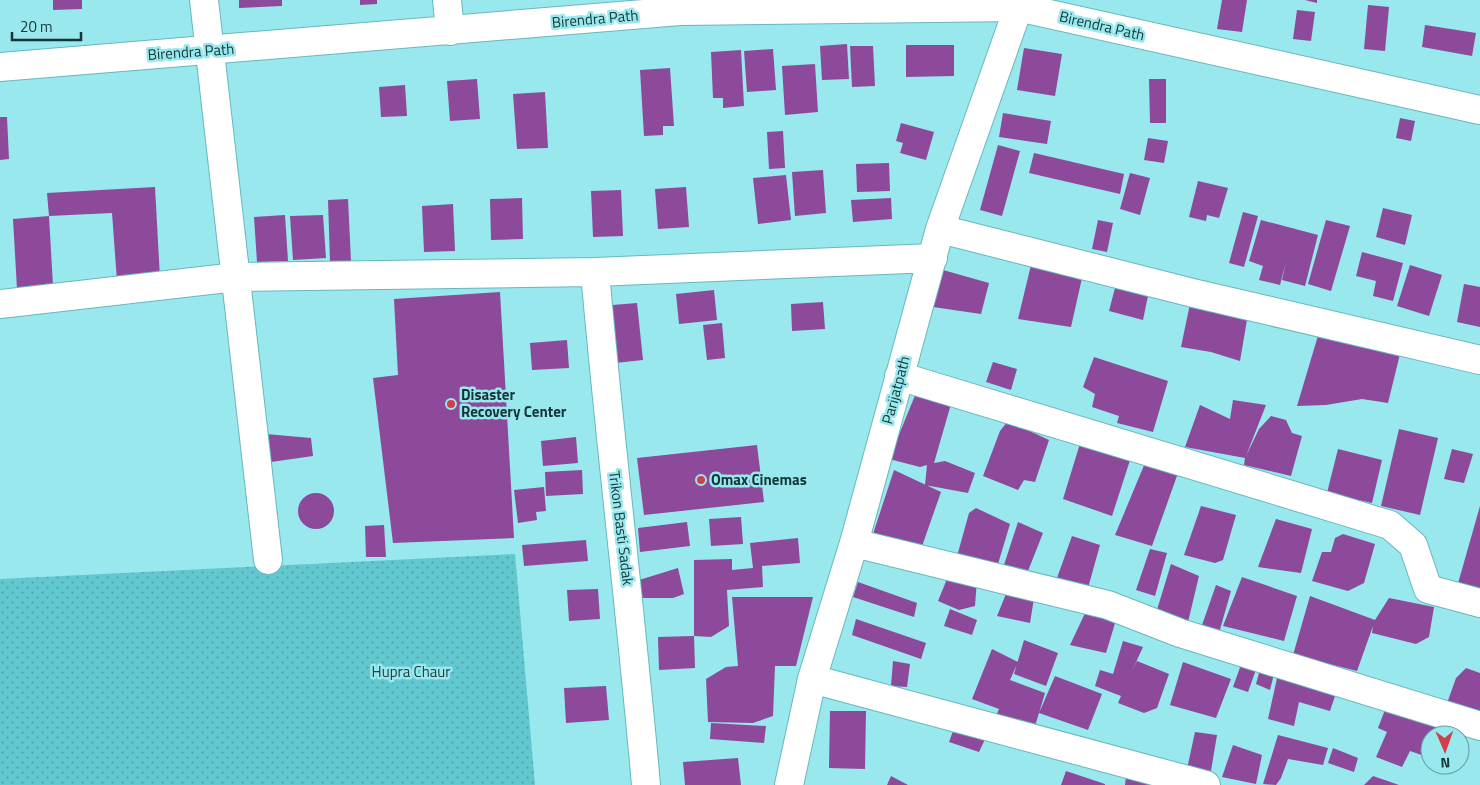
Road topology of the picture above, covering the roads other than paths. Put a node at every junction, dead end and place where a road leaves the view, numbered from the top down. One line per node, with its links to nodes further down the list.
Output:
1 (204, 0): 6 (street)
2 (447, 0): 5 (street)
3 (1020, 4): 4 (street, Birendra Path); 8 (street, Birendra Path); 9 (street, Parijatpath)
4 (680, 6): 5 (street, Birendra Path)
5 (450, 31): 6 (street, Birendra Path)
6 (209, 51): 7 (street, Birendra Path); 12 (street)
7 (0, 67)
8 (1480, 110)
9 (940, 229): 10 (street, Parijatpath); 14 (street)
10 (933, 258): 11 (street); 15 (street, Parijatpath)
11 (595, 272): 12 (street); 21 (street, Trikon Basti Sadak)
12 (236, 277): 13 (street); 17 (street)
13 (0, 304)
14 (1480, 360)
15 (899, 376): 16 (street, Parijatpath); 18 (street)
16 (854, 543): 19 (street, Parijatpath); 20 (street)
17 (268, 560)
18 (1480, 603)
19 (812, 679): 22 (street, Parijatpath); 23 (street)
20 (1480, 726)
21 (646, 785)
22 (789, 785)
23 (1206, 785)

